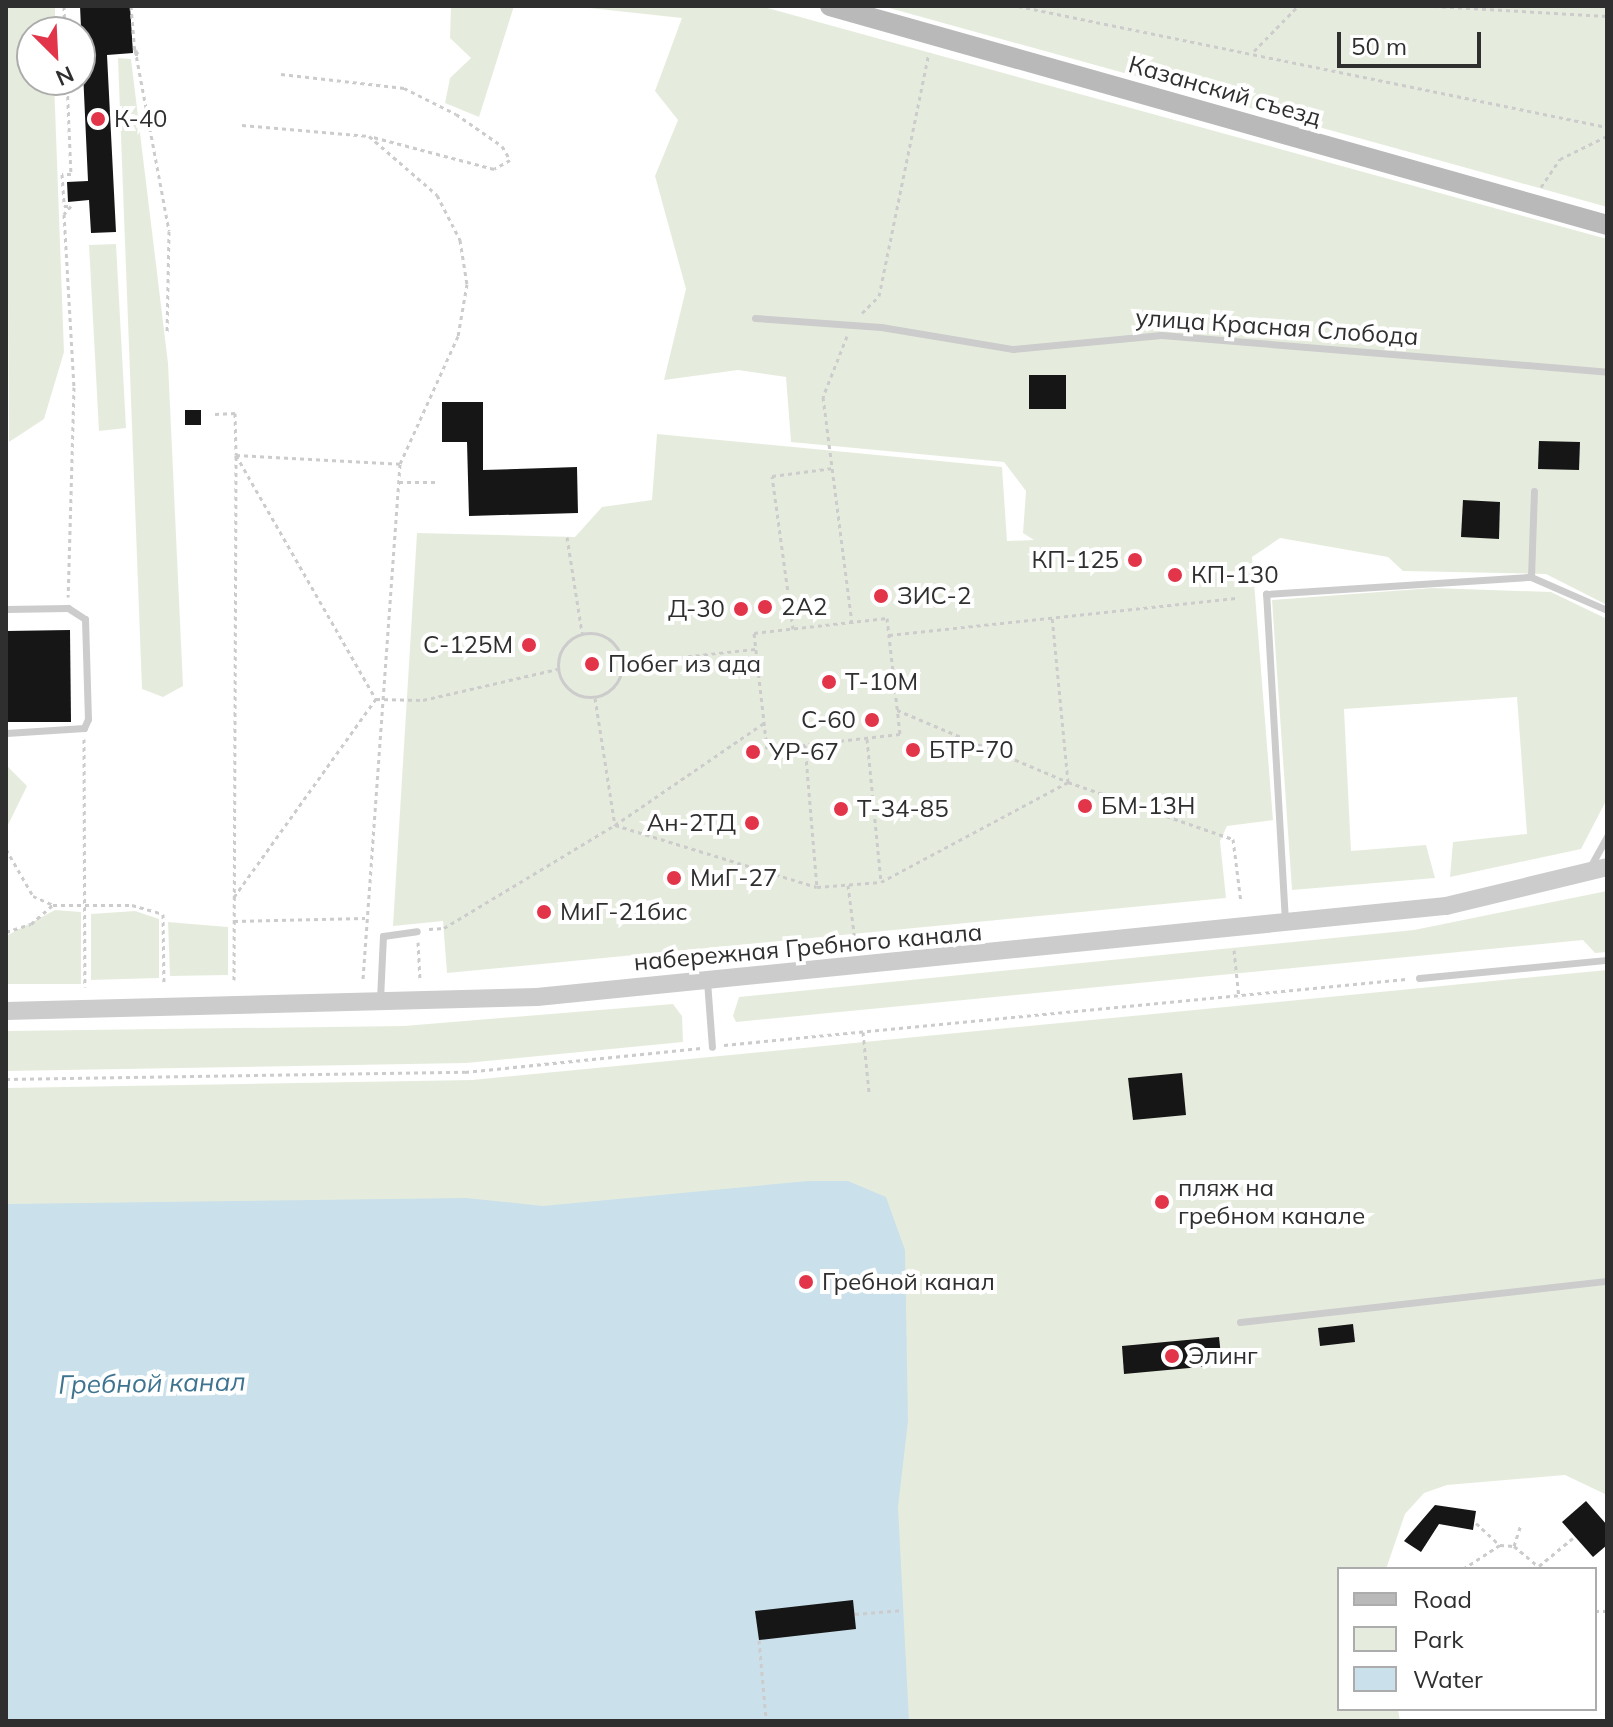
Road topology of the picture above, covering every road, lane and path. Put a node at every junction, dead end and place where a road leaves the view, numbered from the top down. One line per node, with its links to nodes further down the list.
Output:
1 (131, 6): 19 (path)
2 (830, 6): 15 (main road, Казанский съезд)
3 (1018, 6): 7 (path)
4 (1298, 6): 7 (path)
5 (1434, 6): 6 (path)
6 (1607, 16)
7 (1253, 53): 12 (path)
8 (928, 54): 18 (path)
9 (281, 74): 13 (path)
10 (68, 96): 31 (path)
11 (242, 125): 13 (path)
12 (1607, 127)
13 (369, 136): 23 (path)
14 (1607, 136): 15 (path)
15 (1530, 204): 16 (main road, Казанский съезд)
16 (1607, 225)
17 (755, 318): 18 (lane, улица Красная Слобода)
18 (851, 325): 20 (lane, улица Красная Слобода); 24 (path)
19 (167, 332)
20 (1607, 372)
21 (215, 414): 22 (path)
22 (236, 455): 23 (path); 43 (path); 59 (path)
23 (400, 464): 25 (path)
24 (834, 468): 35 (path); 36 (path)
25 (399, 482): 26 (path); 43 (path)
26 (439, 482)
27 (1534, 491): 29 (lane)
28 (567, 537): 37 (path)
29 (1531, 577): 33 (lane); 65 (lane)
30 (1236, 598): 34 (path)
31 (68, 608): 32 (lane); 46 (lane)
32 (6, 609)
33 (1607, 610)
34 (1052, 616): 38 (path); 50 (path)
35 (852, 622): 36 (path); 38 (path)
36 (793, 629): 39 (path)
37 (582, 633): 40 (path); 41 (path)
38 (889, 635): 44 (path)
39 (756, 649): 40 (path); 45 (path)
40 (623, 663): 42 (path)
41 (557, 669): 42 (path); 43 (path)
42 (595, 698): 51 (path)
43 (379, 699): 59 (path); 63 (path)
44 (897, 710): 48 (path); 50 (path)
45 (764, 723): 49 (path); 51 (path)
46 (84, 728): 47 (lane); 62 (path)
47 (6, 733)
48 (867, 738): 49 (path); 56 (path)
49 (805, 745): 58 (path)
50 (1068, 782): 56 (path); 60 (path)
51 (615, 825): 58 (path); 66 (path)
52 (1607, 836): 55 (lane)
53 (6, 849): 61 (path)
54 (1607, 867): 55 (street, набережная Гребного канала)
55 (1586, 874): 65 (street, набережная Гребного канала)
56 (881, 882): 57 (path)
57 (848, 885): 58 (path); 68 (path)
58 (817, 887)
59 (234, 897): 64 (path)
60 (1241, 902)
61 (53, 905): 62 (path); 67 (path)
62 (85, 905): 76 (path); 77 (path)
63 (365, 918): 64 (path); 73 (path)
64 (234, 921): 74 (path)
65 (1286, 925): 75 (street, набережная Гребного канала)
66 (417, 931): 71 (path); 79 (lane)
67 (6, 932)
68 (855, 941)
69 (1234, 950): 78 (path)
70 (1607, 960): 72 (lane)
71 (420, 978)
72 (1419, 978)
73 (363, 979)
74 (234, 980)
75 (707, 981): 79 (street, набережная Гребного канала); 84 (lane)
76 (164, 982)
77 (85, 987)
78 (1239, 998)
79 (380, 1004): 81 (street, набережная Гребного канала)
80 (1104, 1010): 82 (path)
81 (6, 1011)
82 (1105, 1018)
83 (863, 1031): 85 (path)
84 (712, 1047)
85 (869, 1092)
86 (1607, 1281): 87 (lane)
87 (1240, 1322)
88 (1476, 1523): 91 (path)
89 (1521, 1525): 92 (path)
90 (1573, 1538): 95 (path)
91 (1500, 1545): 92 (path); 93 (path)
92 (1514, 1546): 94 (path)
93 (1466, 1567)
94 (1539, 1567)
95 (1541, 1567)
96 (903, 1610): 97 (path)
97 (855, 1614)
98 (759, 1640): 99 (path)
99 (766, 1719)

